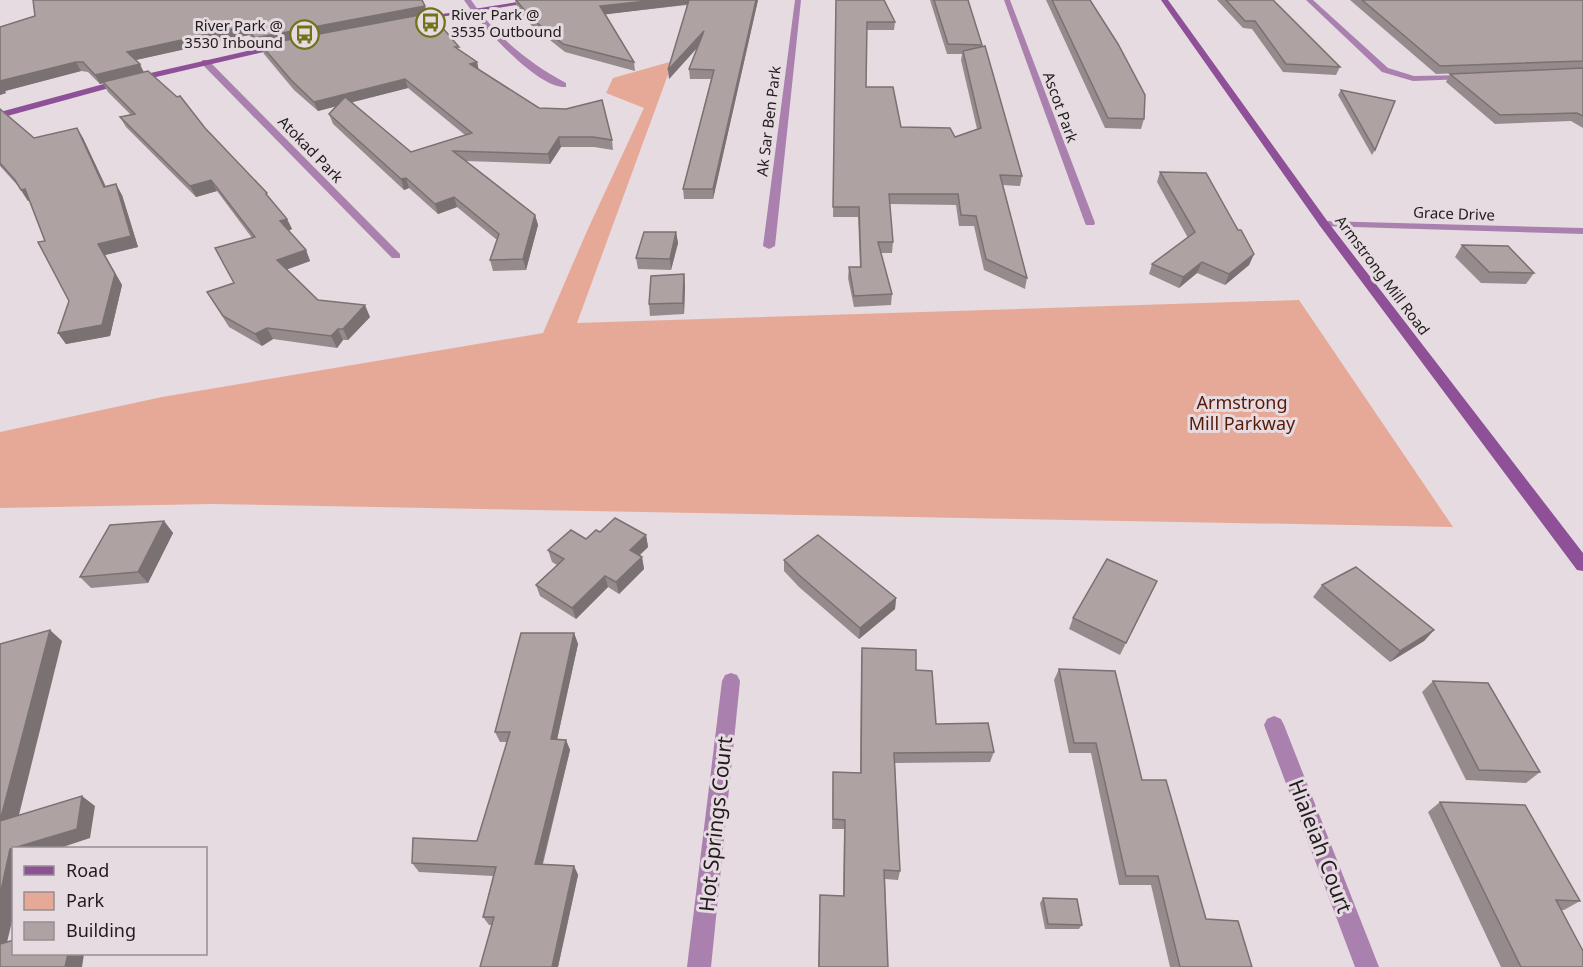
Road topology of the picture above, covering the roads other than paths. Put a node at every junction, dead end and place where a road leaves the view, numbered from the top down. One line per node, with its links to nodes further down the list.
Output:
1 (467, 0): 7 (street)
2 (544, 0): 7 (main road)
3 (798, 0): 17 (street, Ak Sar Ben Park)
4 (1007, 0): 14 (street, Ascot Park)
5 (1164, 0): 15 (main road, Armstrong Mill Road)
6 (1309, 0): 11 (street)
7 (474, 10): 8 (main road); 12 (street)
8 (406, 21)
9 (296, 42): 10 (main road)
10 (205, 62): 13 (main road); 18 (street, Atokad Park)
11 (1480, 77)
12 (563, 85)
13 (0, 115)
14 (1090, 223)
15 (1324, 224): 16 (street, Grace Drive); 19 (main road, Armstrong Mill Road)
16 (1583, 231)
17 (769, 246)
18 (396, 256)
19 (1583, 565)
20 (731, 681): 22 (street, Hot Springs Court)
21 (1274, 725): 23 (street, Hialeiah Court)
22 (699, 967)
23 (1367, 967)

